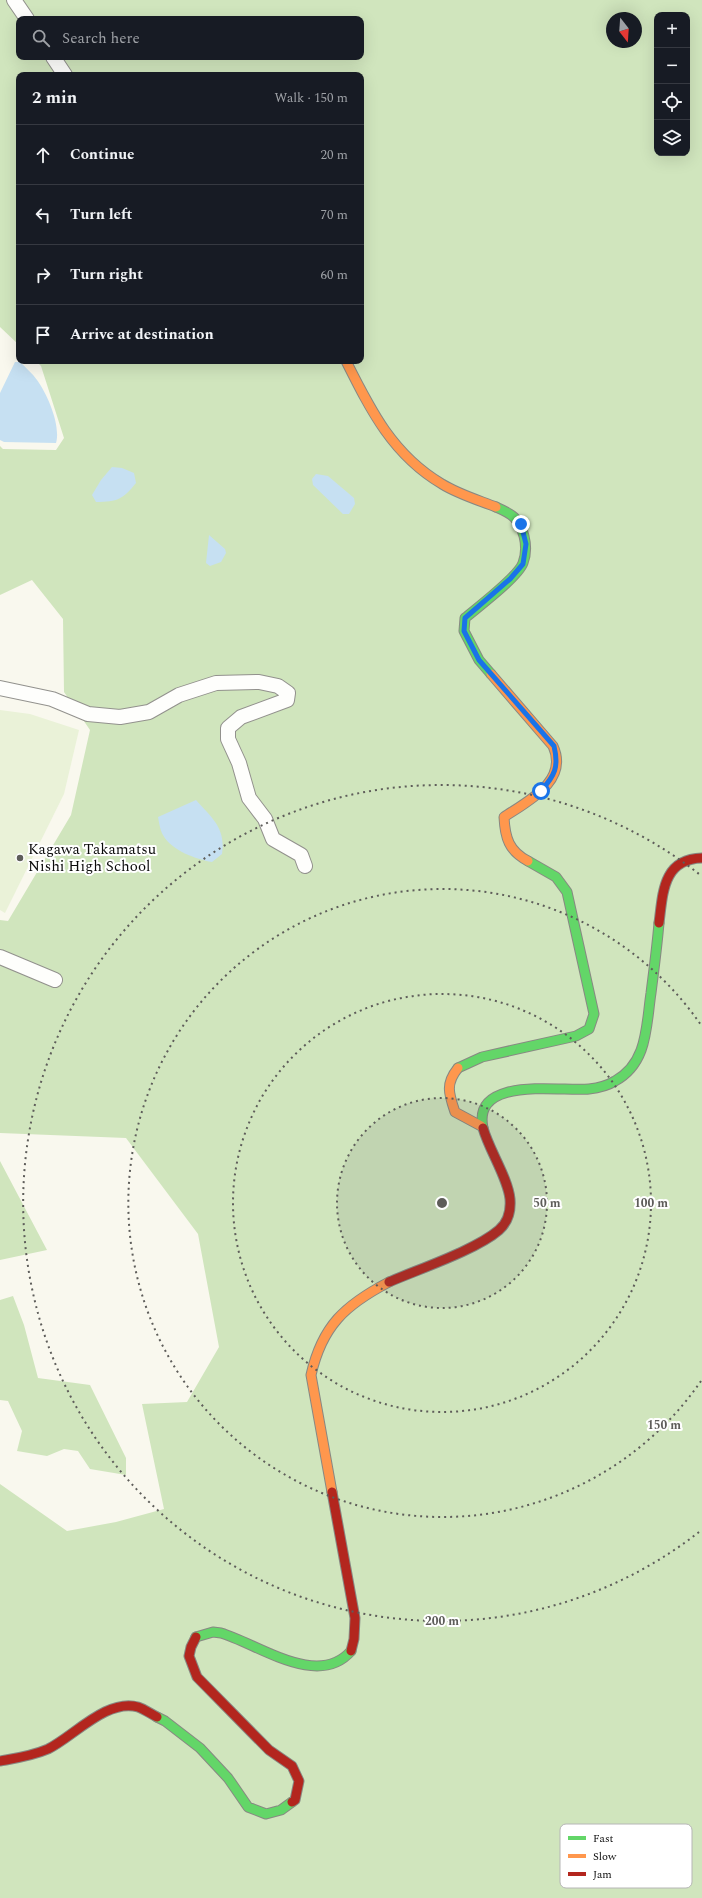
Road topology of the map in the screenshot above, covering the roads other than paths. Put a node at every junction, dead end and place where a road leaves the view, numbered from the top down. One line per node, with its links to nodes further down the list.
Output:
1 (14, 0): 2 (street)
2 (25, 16)
3 (55, 60): 4 (street)
4 (63, 72)
5 (348, 364): 11 (street)
6 (0, 688): 8 (street)
7 (702, 858): 11 (street)
8 (305, 866)
9 (0, 958): 10 (street)
10 (56, 980)
11 (481, 1126): 12 (street)
12 (0, 1761)

